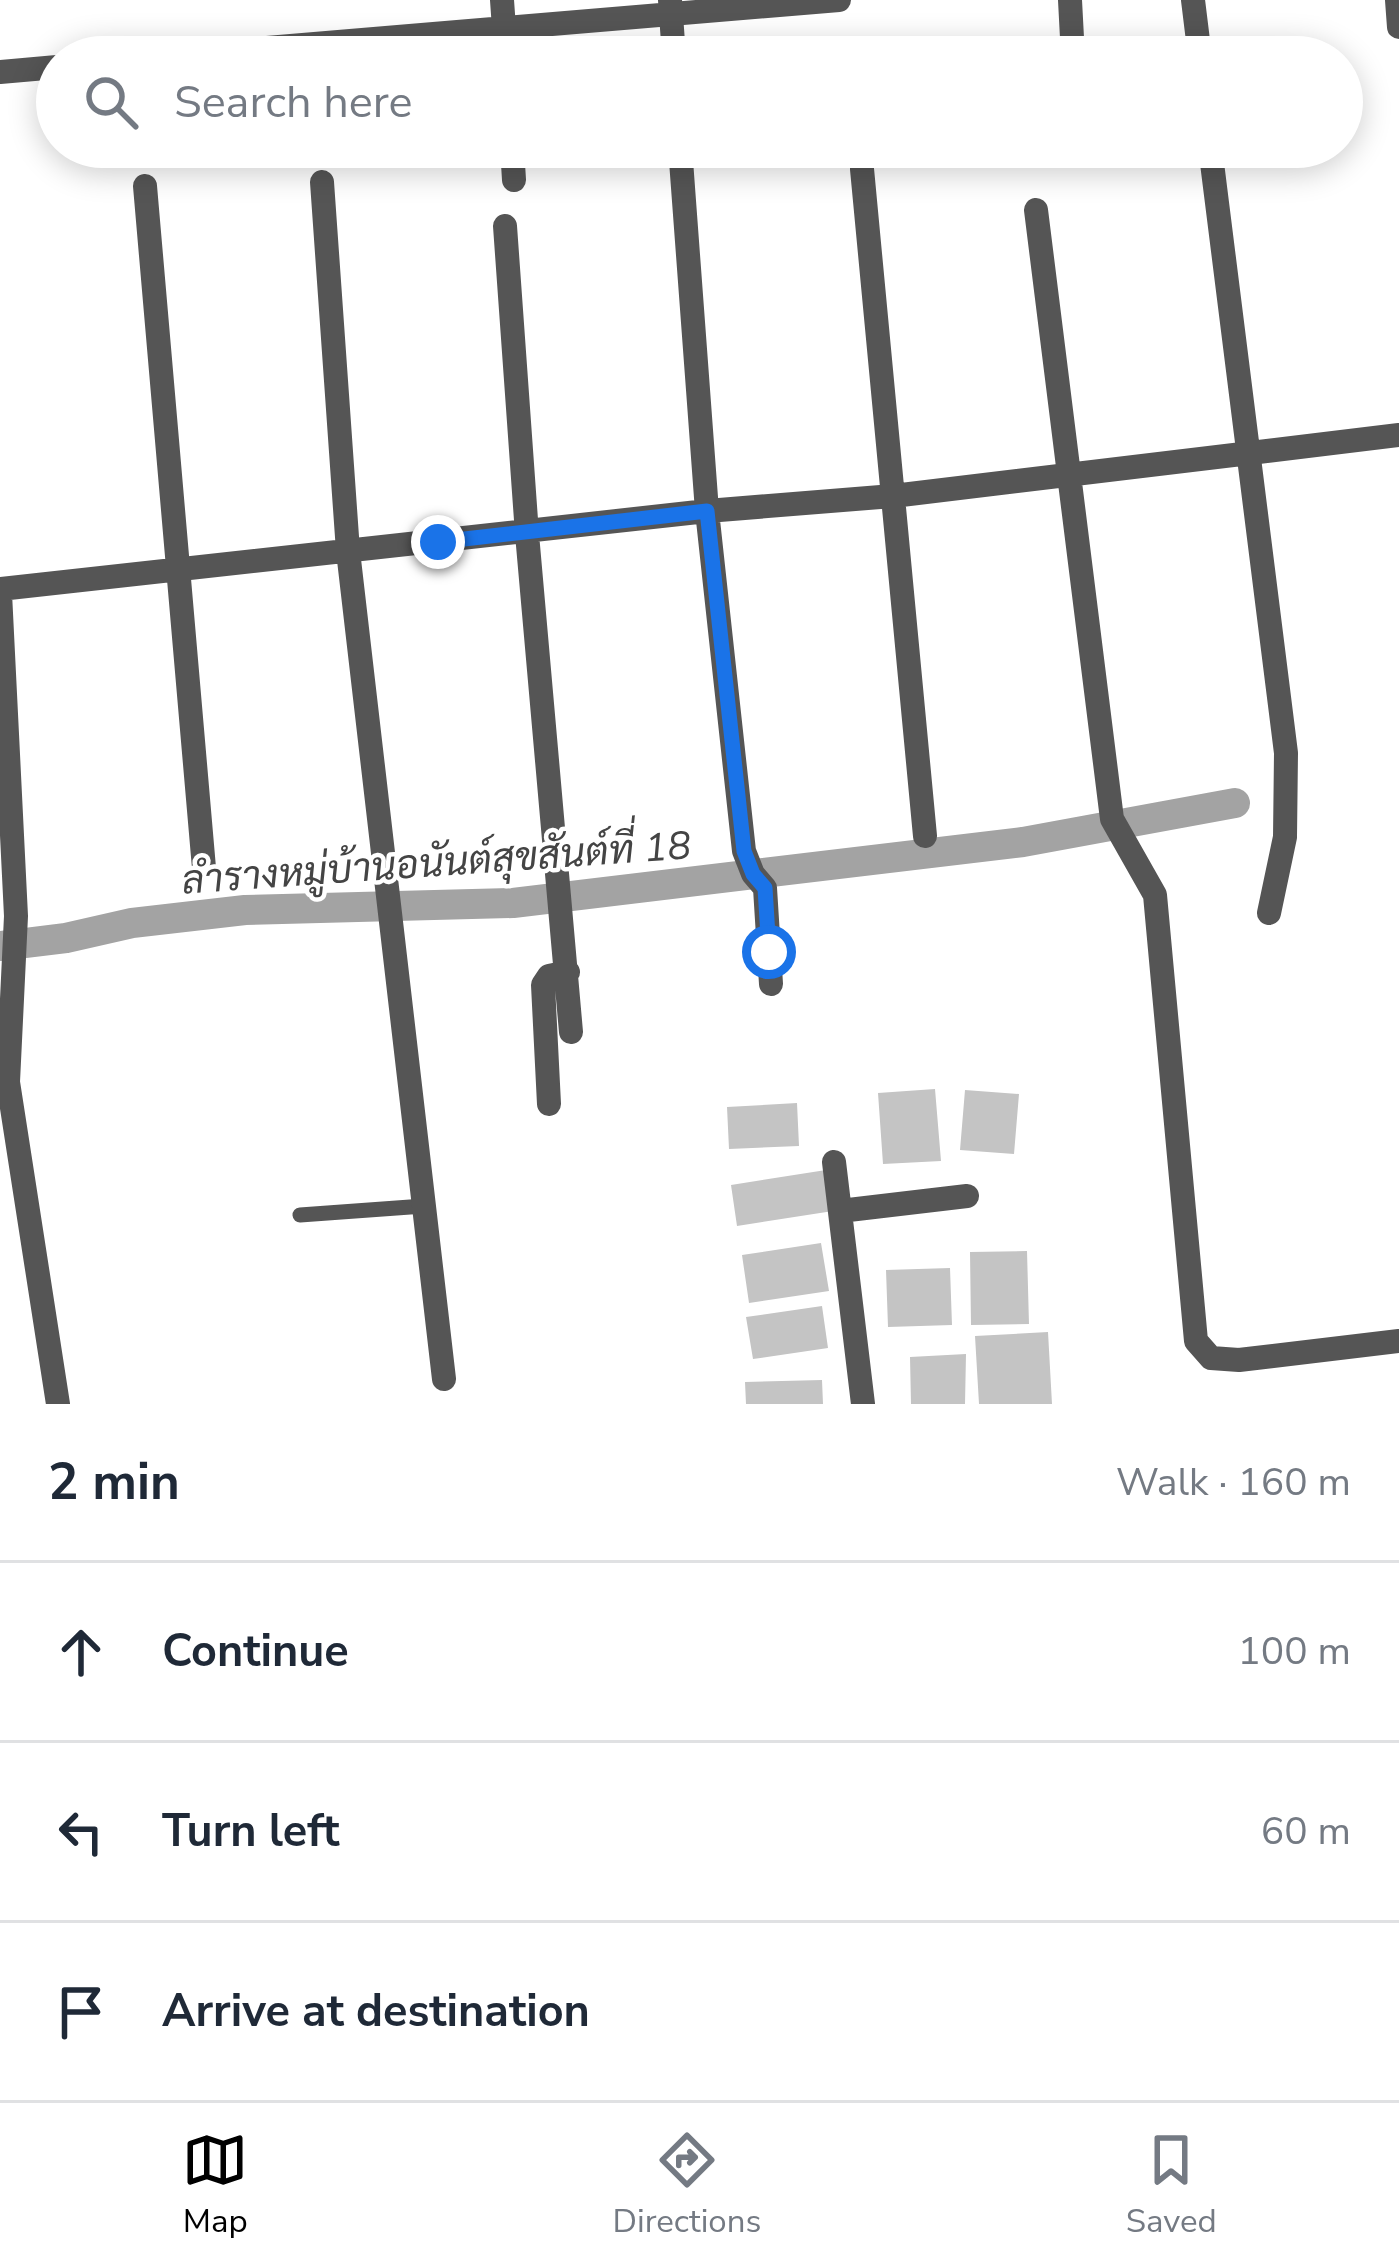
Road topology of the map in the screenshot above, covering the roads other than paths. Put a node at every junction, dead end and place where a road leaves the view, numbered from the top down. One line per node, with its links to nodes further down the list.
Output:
1 (839, 0): 5 (street)
2 (1070, 0): 9 (street)
3 (1193, 0): 10 (street)
4 (1397, 0): 7 (street)
5 (670, 7): 6 (street)
6 (503, 13): 8 (street)
7 (1399, 27)
8 (324, 36)
9 (1071, 36)
10 (1197, 36)
11 (36, 69): 12 (street)
12 (0, 72)
13 (513, 168): 17 (street)
14 (682, 168): 26 (street)
15 (1212, 168): 23 (street)
16 (862, 169): 25 (street)
17 (514, 180)
18 (322, 182): 28 (street)
19 (145, 186): 29 (street)
20 (1036, 210): 24 (street)
21 (506, 226): 27 (street)
22 (1399, 435): 23 (street)
23 (1246, 452): 24 (street); 33 (street)
24 (1070, 473): 25 (street); 45 (street)
25 (893, 496): 26 (street); 31 (street)
26 (707, 511): 27 (street); 36 (street)
27 (527, 534): 28 (street); 35 (street)
28 (348, 550): 29 (street); 42 (street)
29 (178, 571): 30 (street); 32 (street)
30 (0, 591): 34 (street)
31 (925, 836)
32 (204, 868)
33 (1269, 913)
34 (9, 927): 39 (street)
35 (568, 971): 37 (street); 38 (street)
36 (771, 984)
37 (571, 1032)
38 (549, 1104)
39 (7, 1124): 47 (street)
40 (834, 1162): 43 (street)
41 (967, 1196): 43 (street)
42 (424, 1206): 44 (lane); 46 (street)
43 (840, 1211): 48 (street)
44 (300, 1215)
45 (1399, 1341)
46 (444, 1379)
47 (58, 1404)
48 (862, 1404)

